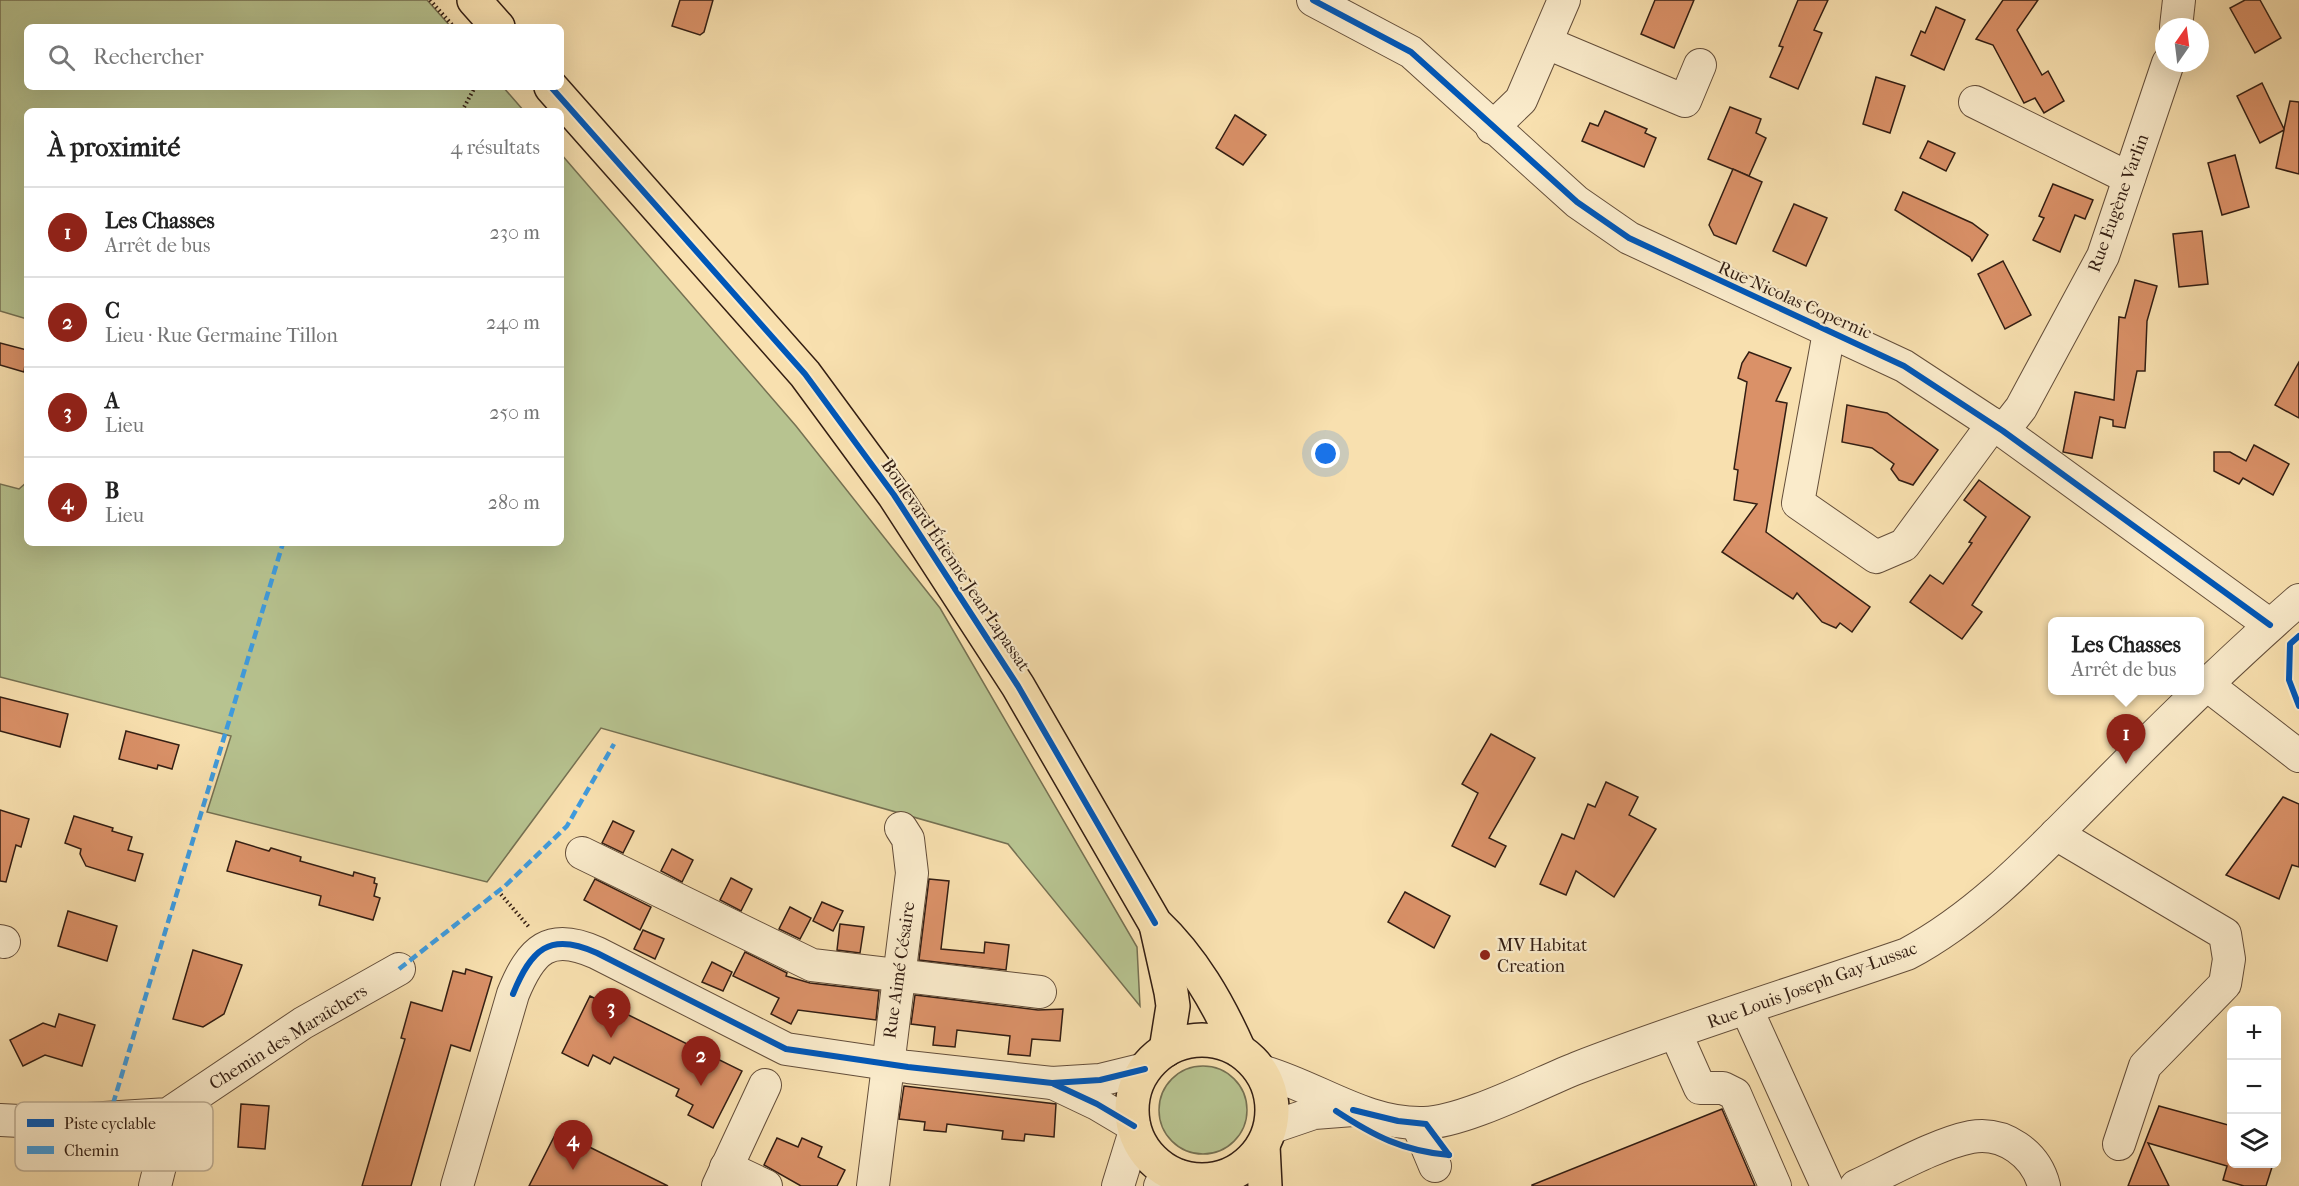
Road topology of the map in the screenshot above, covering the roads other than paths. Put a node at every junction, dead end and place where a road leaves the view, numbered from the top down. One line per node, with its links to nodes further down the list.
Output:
1 (474, 0): 6 (main road)
2 (1313, 0): 12 (street, Rue Nicolas Copernic)
3 (1564, 0): 7 (street)
4 (2179, 0): 5 (street)
5 (2177, 18)
6 (495, 24)
7 (1547, 43): 8 (street); 12 (street)
8 (1700, 65)
9 (2165, 72): 13 (street, Rue Eugène Varlin)
10 (554, 90): 24 (main road, Boulevard Étienne Jean Lapassat)
11 (1975, 102): 13 (street)
12 (1492, 128): 14 (street, Rue Nicolas Copernic)
13 (2129, 178): 15 (street, Rue Eugène Varlin)
14 (1829, 332): 15 (street, Rue Nicolas Copernic); 15 (street, Rue Eugène Varlin)
15 (1998, 427): 17 (street, Rue Nicolas Copernic)
16 (2299, 600): 17 (street, Rue Louis Joseph Gay-Lussac)
17 (2270, 625): 18 (street, Rue Louis Joseph Gay-Lussac)
18 (2206, 684): 20 (street)
19 (2195, 695): 22 (street, Rue Louis Joseph Gay-Lussac)
20 (2299, 756)
21 (901, 828): 26 (street, Rue Aimé Césaire)
22 (2056, 834): 28 (street, Rue Louis Joseph Gay-Lussac); 42 (street)
23 (582, 853): 26 (street)
24 (1155, 923): 30 (main road, Boulevard Étienne Jean Lapassat); 31 (main road, Boulevard Étienne Jean Lapassat)
25 (399, 969): 35 (street, Chemin des Maraîchers)
26 (898, 976): 27 (street); 32 (street, Rue Aimé Césaire)
27 (1040, 992)
28 (1747, 1010): 29 (street, Rue Louis Joseph Gay-Lussac); 54 (street)
29 (1677, 1034): 39 (street, Rue Louis Joseph Gay-Lussac); 53 (street)
30 (1155, 1060): 31 (main road); 33 (street); 40 (main road)
31 (1250, 1060): 36 (street, Rue Louis Joseph Gay-Lussac); 41 (main road)
32 (886, 1064): 33 (street); 48 (street); 50 (street, Rue Aimé Césaire)
33 (1052, 1083): 40 (street)
34 (765, 1085): 45 (street)
35 (186, 1102)
36 (1353, 1110): 39 (street, Rue Louis Joseph Gay-Lussac); 41 (street, Rue Louis Joseph Gay-Lussac)
37 (0, 1120): 38 (street)
38 (15, 1121)
39 (1417, 1123): 43 (street)
40 (1135, 1129): 46 (main road); 51 (street)
41 (1267, 1137): 46 (main road); 52 (main road)
42 (2119, 1143)
43 (1436, 1166)
44 (159, 1171): 47 (street)
45 (722, 1177): 49 (street)
46 (1188, 1182)
47 (155, 1186)
48 (457, 1186)
49 (766, 1186)
50 (873, 1186)
51 (1118, 1186)
52 (1265, 1186)
53 (1774, 1186)
54 (1827, 1186)
55 (1856, 1186): 56 (street)
56 (2044, 1186)

